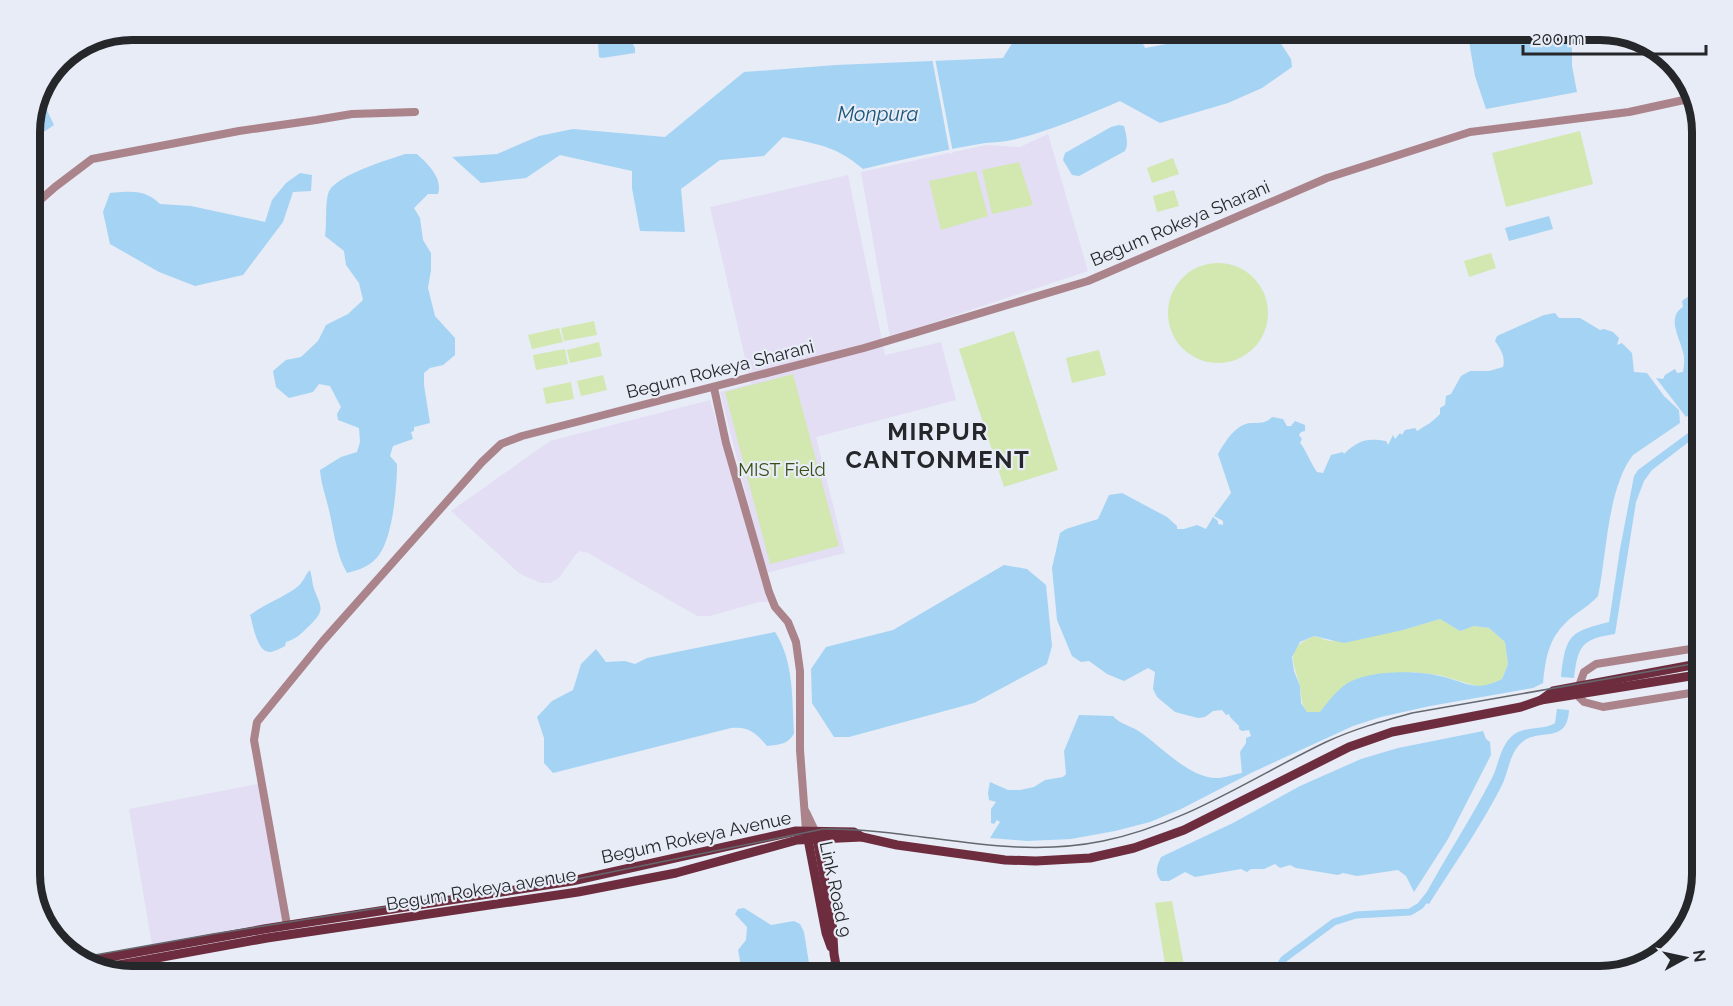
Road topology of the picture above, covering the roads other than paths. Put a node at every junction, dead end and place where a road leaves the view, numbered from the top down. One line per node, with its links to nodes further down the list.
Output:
1 (1686, 99): 4 (street, Begum Rokeya Sharani)
2 (415, 112): 3 (street)
3 (41, 200)
4 (714, 388): 10 (street); 11 (street, Begum Rokeya Sharani)
5 (1692, 649): 8 (street)
6 (1692, 665): 8 (main road)
7 (1692, 675): 8 (main road)
8 (1578, 691): 9 (street); 10 (main road, Begum Rokeya Avenue)
9 (1692, 693)
10 (812, 835): 11 (main road, Begum Rokeya Avenue); 13 (main road, Begum Rokeya avenue); 14 (main road, Link Road 9)
11 (287, 925): 12 (main road)
12 (100, 959)
13 (120, 965)
14 (836, 966)

